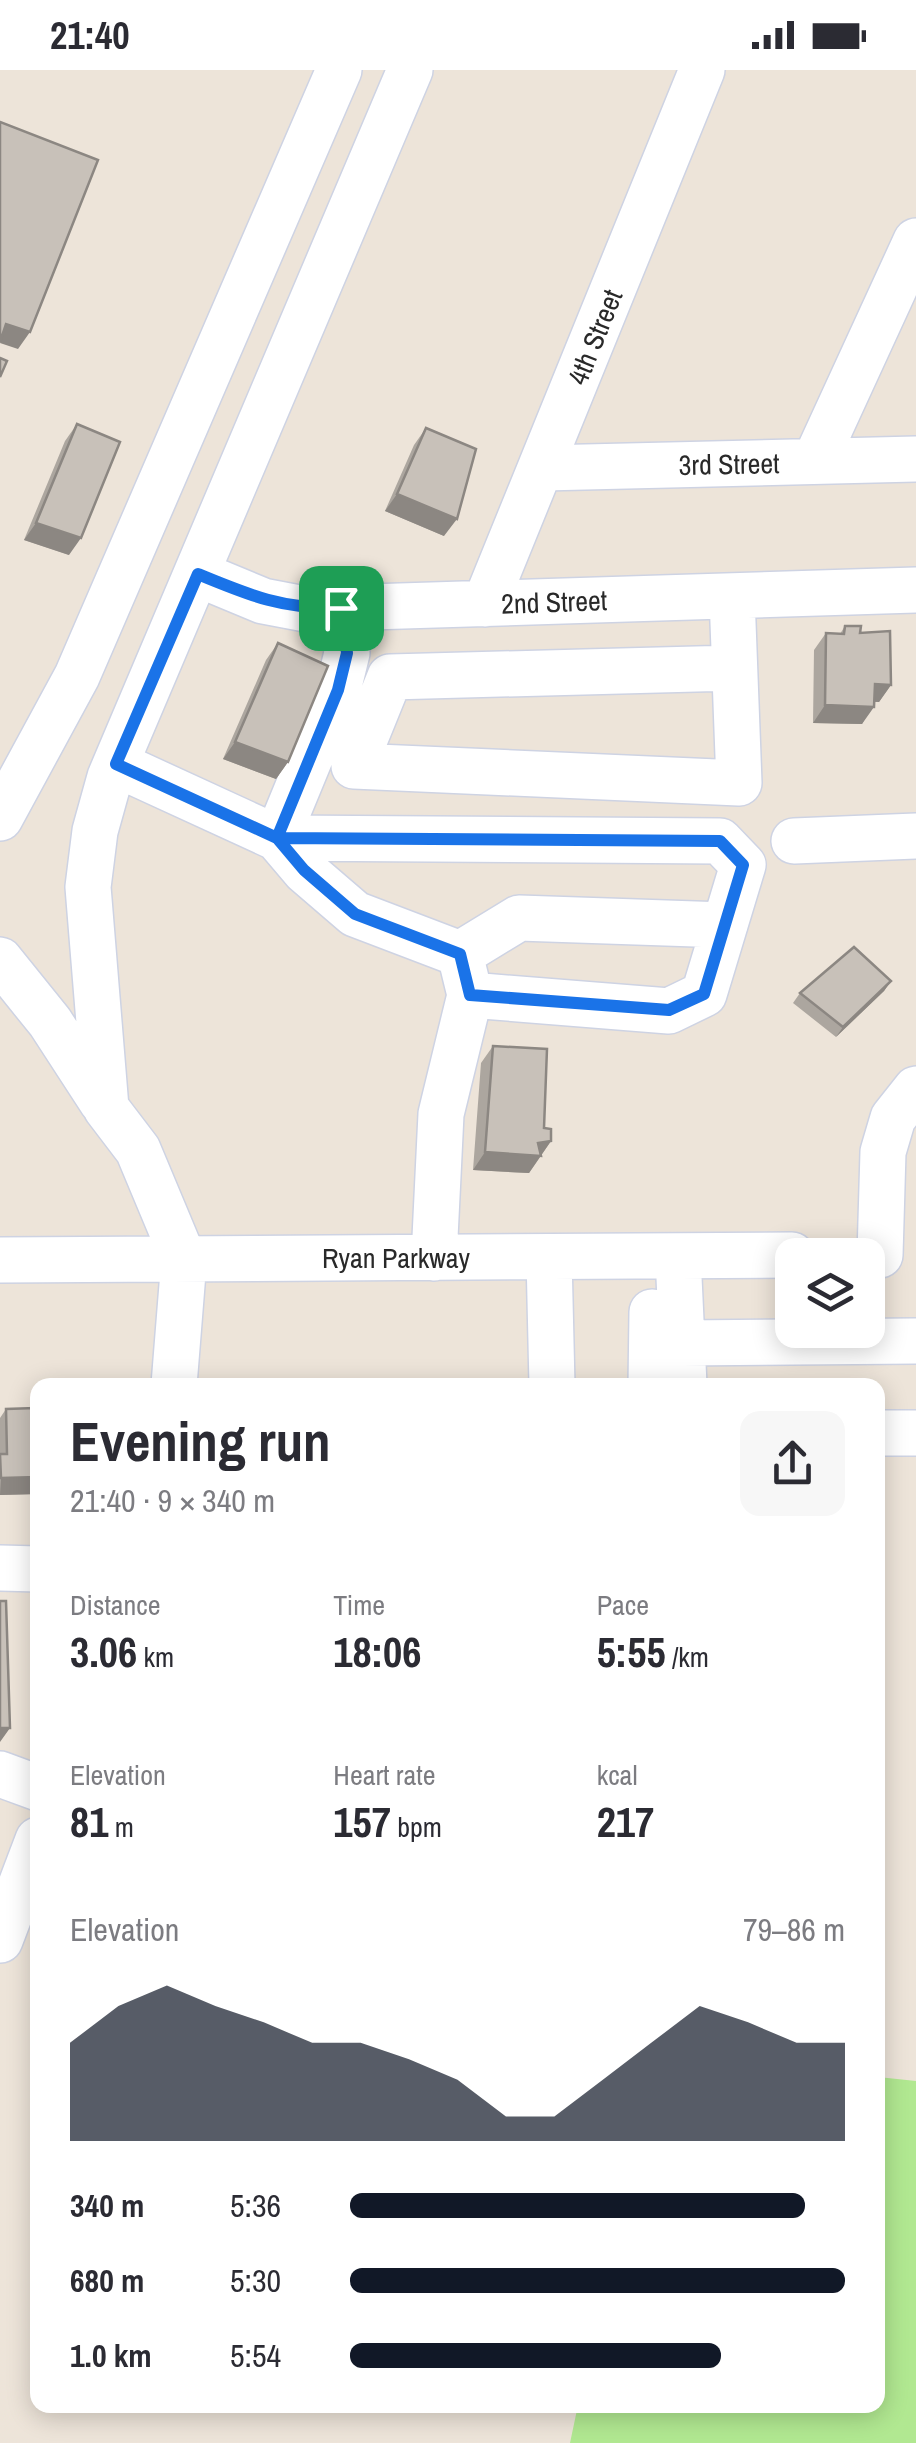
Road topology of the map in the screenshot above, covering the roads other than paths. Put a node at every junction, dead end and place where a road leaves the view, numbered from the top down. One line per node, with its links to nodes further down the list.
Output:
1 (339, 70): 15 (street)
2 (410, 70): 8 (street)
3 (702, 70): 7 (street, 4th Street)
4 (916, 241): 6 (street)
5 (916, 459): 6 (street, 3rd Street)
6 (815, 462): 7 (street, 3rd Street)
7 (543, 468): 11 (street, 4th Street)
8 (198, 574): 12 (street, 2nd Street); 14 (street)
9 (916, 590): 10 (street, 2nd Street)
10 (732, 596): 11 (street, 2nd Street); 13 (street)
11 (486, 604): 12 (street, 2nd Street)
12 (341, 608): 17 (street)
13 (734, 668): 13 (street)
14 (116, 764): 17 (street); 23 (street)
15 (0, 818)
16 (916, 836): 18 (street)
17 (277, 838): 19 (street); 21 (street)
18 (794, 841)
19 (725, 925): 21 (street); 21 (street)
20 (0, 960): 23 (street)
21 (465, 974): 27 (street)
22 (916, 1090): 24 (street)
23 (106, 1108): 30 (street)
24 (888, 1255)
25 (666, 1256): 26 (street, Ryan Parkway); 28 (street, Ryan Parkway); 32 (street); 35 (street)
26 (775, 1256)
27 (434, 1258): 28 (street, Ryan Parkway); 30 (street, Ryan Parkway)
28 (549, 1258): 34 (street)
29 (0, 1260): 30 (street, Ryan Parkway)
30 (184, 1260): 33 (street)
31 (916, 1342): 32 (street)
32 (683, 1364)
33 (175, 1378)
34 (552, 1378)
35 (652, 1378)
36 (885, 1433): 37 (street)
37 (916, 1433)
38 (0, 1568): 39 (street)
39 (30, 1568)
40 (30, 1861): 41 (street)
41 (0, 1940)

